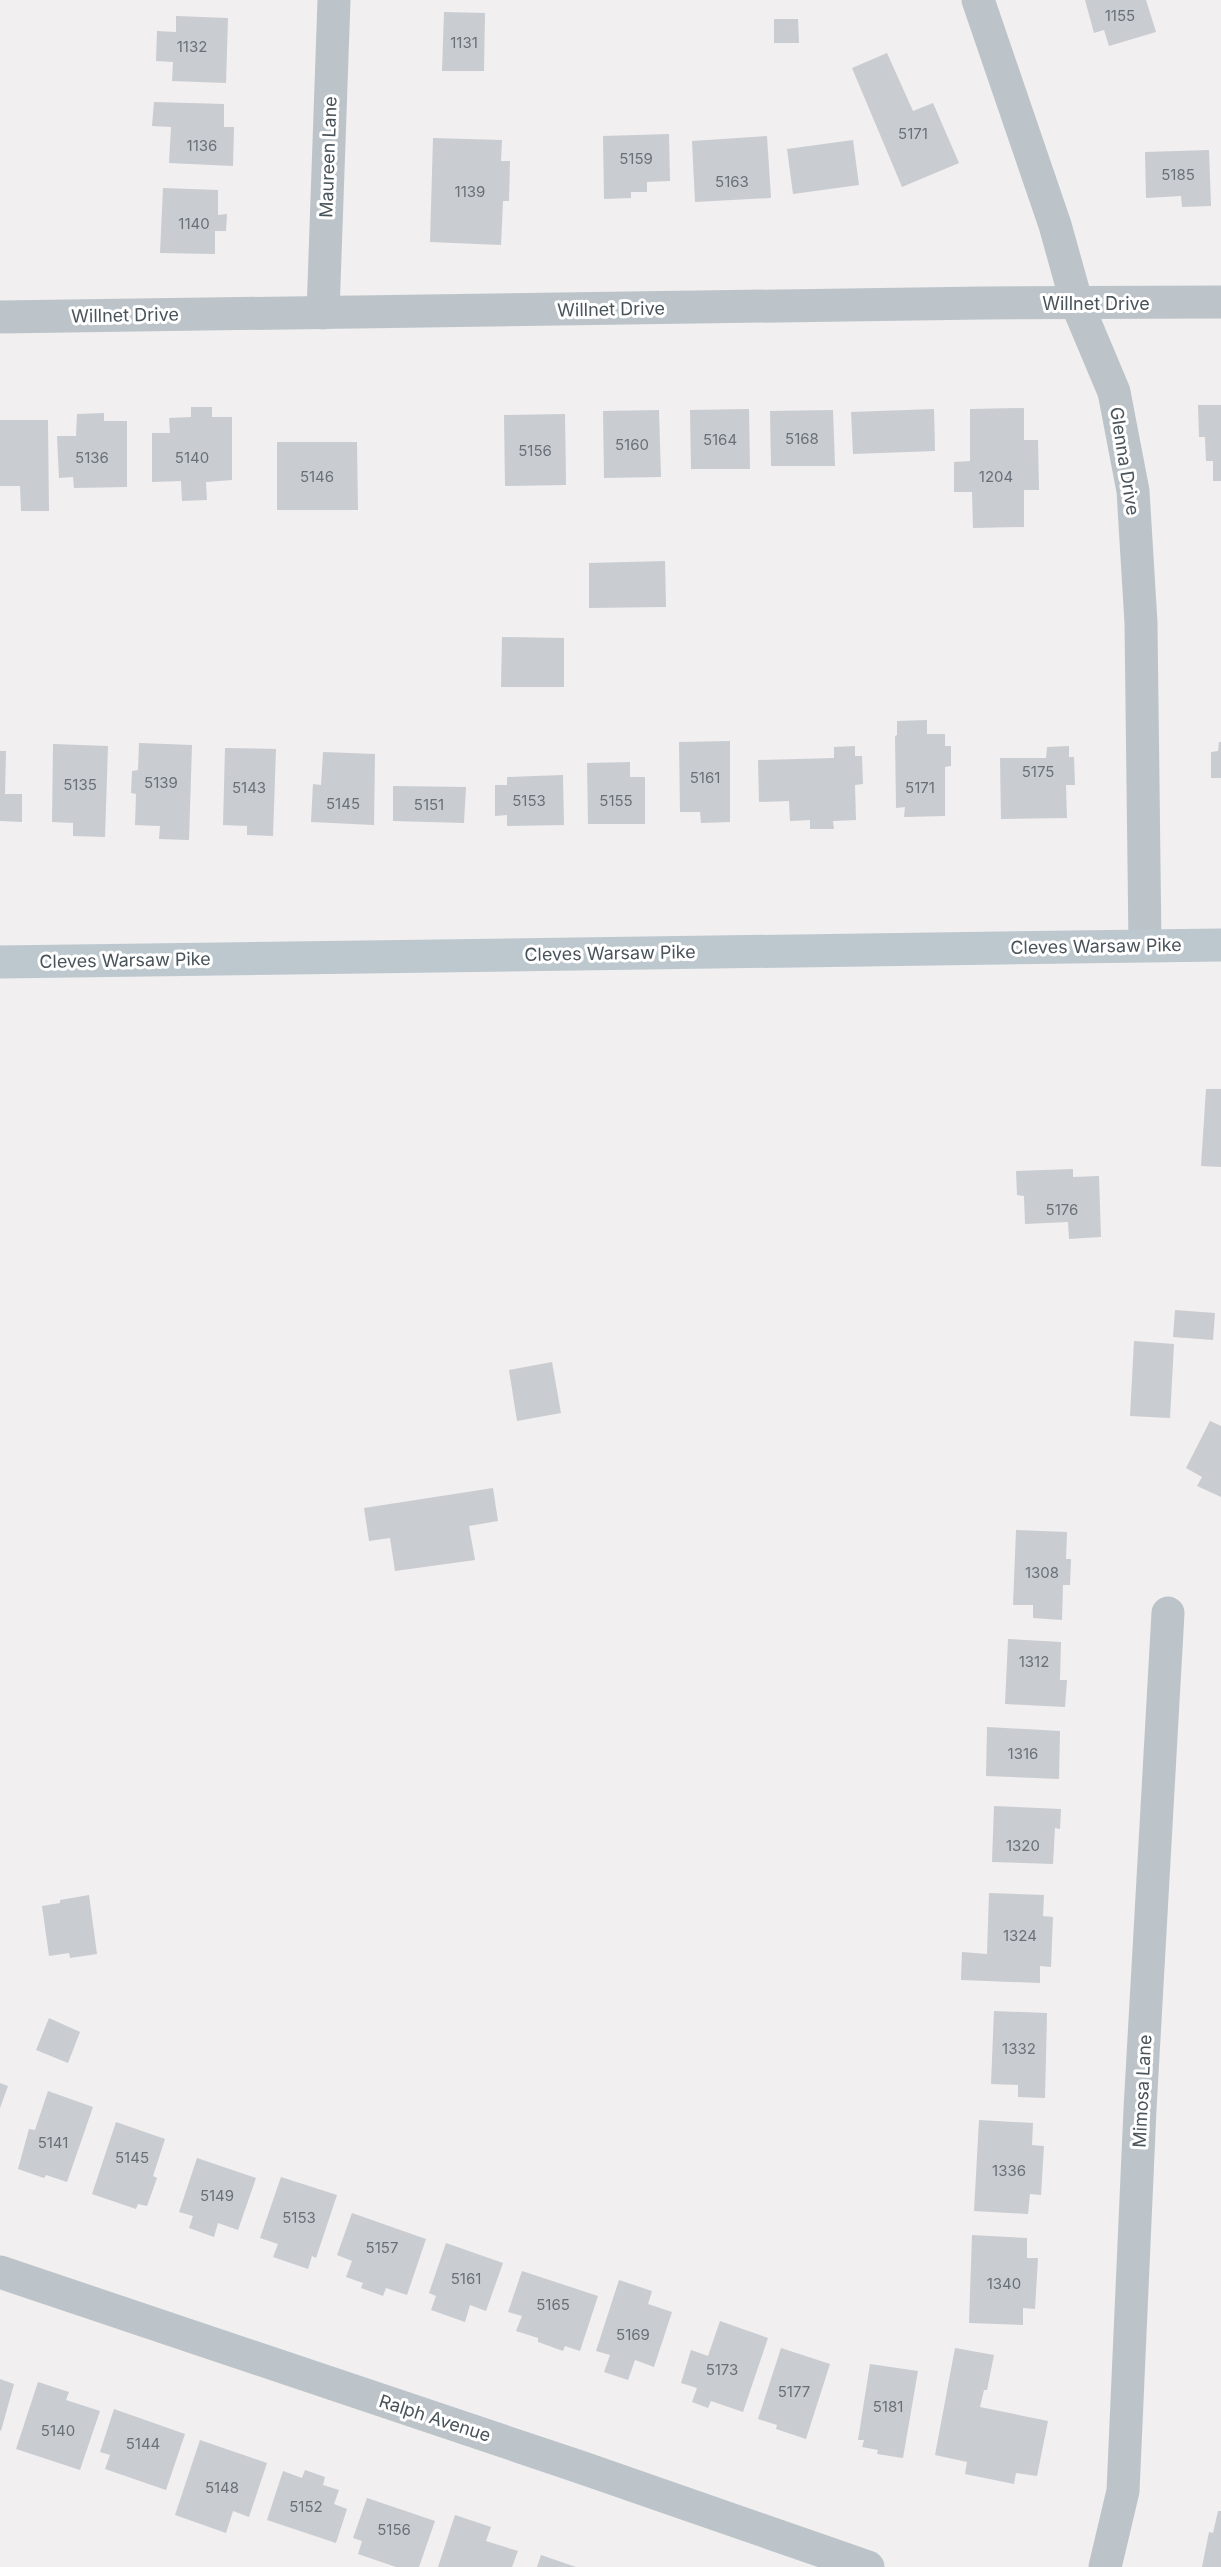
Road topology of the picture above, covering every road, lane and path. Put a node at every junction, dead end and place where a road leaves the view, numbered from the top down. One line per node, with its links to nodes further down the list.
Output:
1 (334, 0): 5 (street, Maureen Lane)
2 (978, 0): 4 (street, Glenna Drive)
3 (1221, 302): 4 (street, Willnet Drive)
4 (1077, 304): 5 (street, Willnet Drive); 7 (street, Glenna Drive)
5 (323, 314): 6 (street, Willnet Drive)
6 (0, 317)
7 (1145, 945): 8 (street, Cleves Warsaw Pike); 9 (street, Cleves Warsaw Pike)
8 (1221, 945)
9 (0, 962)
10 (1168, 1613): 13 (street, Mimosa Lane)
11 (0, 2272): 12 (street, Ralph Avenue)
12 (868, 2567)
13 (1105, 2567)

